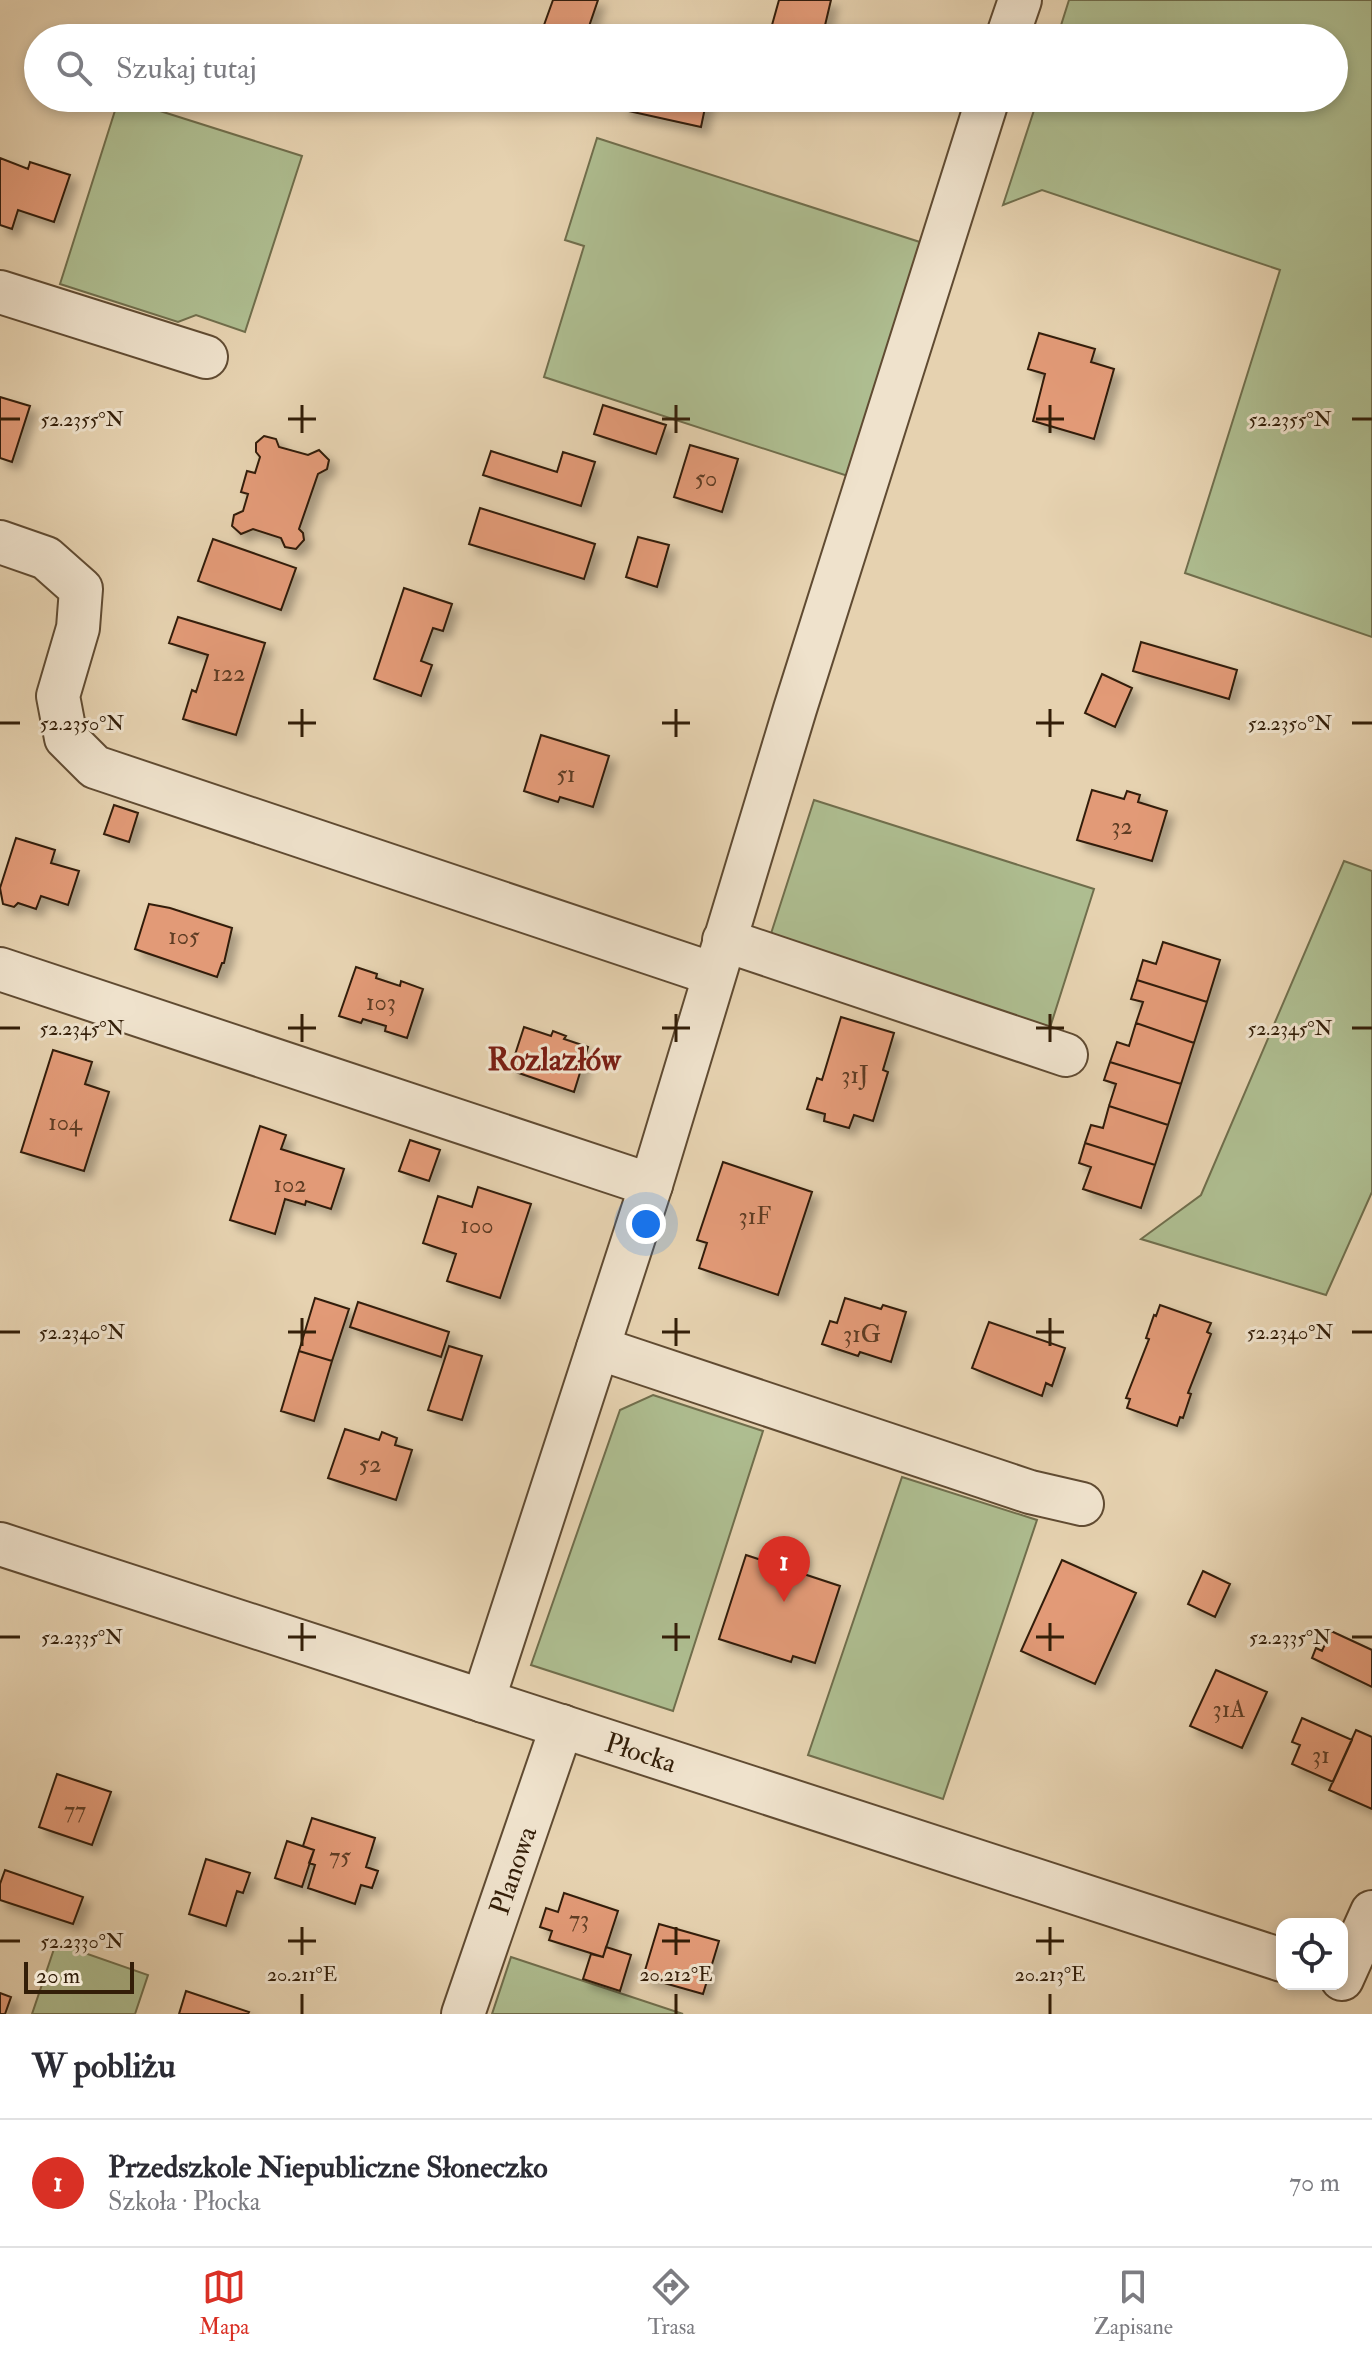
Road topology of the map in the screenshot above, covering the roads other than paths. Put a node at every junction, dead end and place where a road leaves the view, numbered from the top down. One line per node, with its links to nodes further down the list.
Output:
1 (1020, 0): 2 (street)
2 (1012, 24)
3 (984, 112): 7 (street)
4 (0, 292): 5 (street)
5 (206, 357)
6 (0, 542): 7 (street)
7 (718, 957): 9 (street); 10 (street)
8 (0, 969): 10 (street)
9 (1066, 1055)
10 (651, 1185): 11 (street)
11 (598, 1348): 12 (street); 14 (street)
12 (1082, 1504)
13 (0, 1544): 14 (street, Płocka)
14 (483, 1701): 15 (street, Płocka)
15 (562, 1726): 17 (street, Płocka); 21 (street, Planowa)
16 (1372, 1912): 18 (street)
17 (1276, 1958)
18 (1348, 1966)
19 (1348, 1981): 20 (street)
20 (1372, 1989)
21 (463, 2014)

